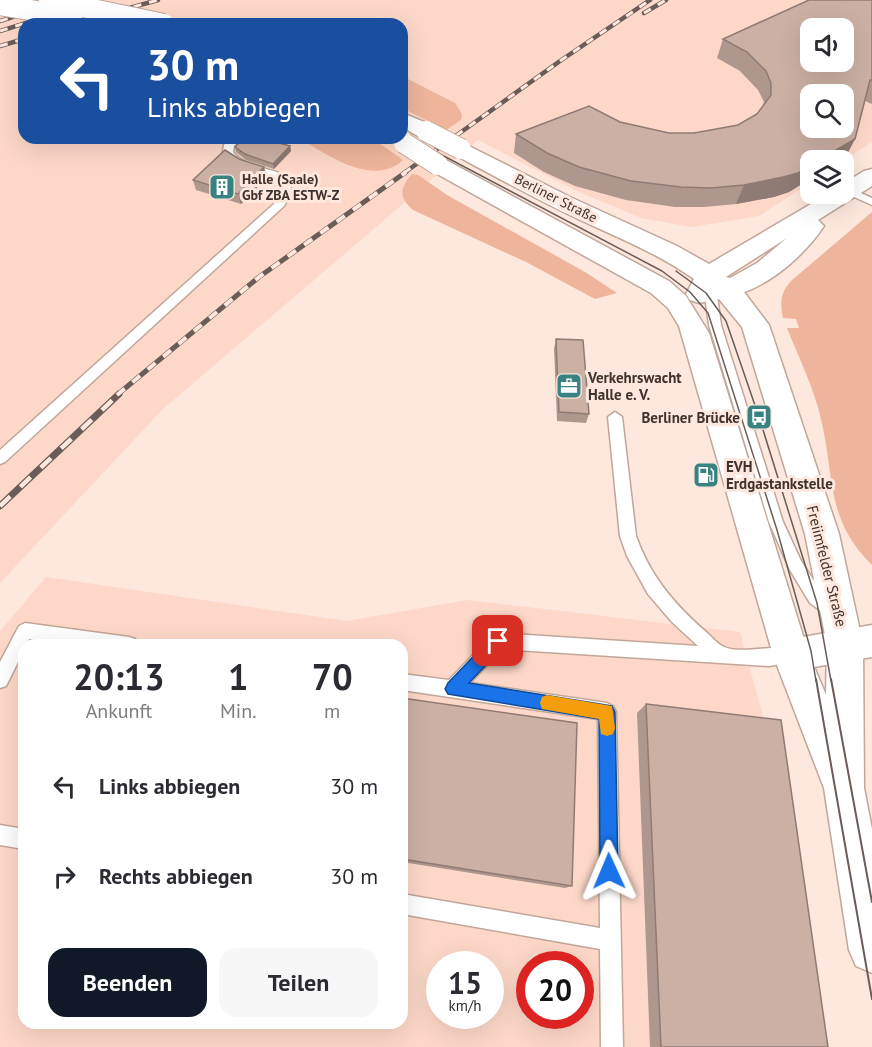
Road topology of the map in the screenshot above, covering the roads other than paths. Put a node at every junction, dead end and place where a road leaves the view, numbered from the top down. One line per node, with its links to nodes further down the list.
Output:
1 (48, 0): 4 (street, bridge)
2 (0, 5): 3 (street, bridge)
3 (74, 18)
4 (135, 18)
5 (408, 122): 14 (street, Berliner Straße, bridge)
6 (230, 144): 17 (lane)
7 (405, 144): 13 (street, Berliner Straße, bridge)
8 (872, 176): 9 (street)
9 (854, 188)
10 (854, 199): 11 (lane)
11 (872, 202)
12 (834, 204): 14 (street)
13 (660, 287): 14 (street, Berliner Straße); 15 (street, Berliner Straße)
14 (711, 288): 15 (street); 18 (lane); 18 (street, Freiimfelder Straße)
15 (692, 325): 22 (street, Freiimfelder Straße)
16 (615, 417): 23 (lane)
17 (0, 458)
18 (857, 636): 22 (street); 27 (street, Freiimfelder Straße)
19 (21, 639): 20 (lane)
20 (84, 639)
21 (18, 645): 24 (lane)
22 (791, 655): 23 (lane); 27 (street, Freiimfelder Straße)
23 (722, 656): 26 (lane)
24 (0, 680)
25 (408, 683): 26 (lane)
26 (453, 689): 31 (lane)
27 (844, 788): 32 (street, Freiimfelder Straße)
28 (0, 835): 29 (lane)
29 (18, 839)
30 (408, 905): 31 (lane)
31 (610, 939): 33 (lane)
32 (872, 950)
33 (612, 1047)

